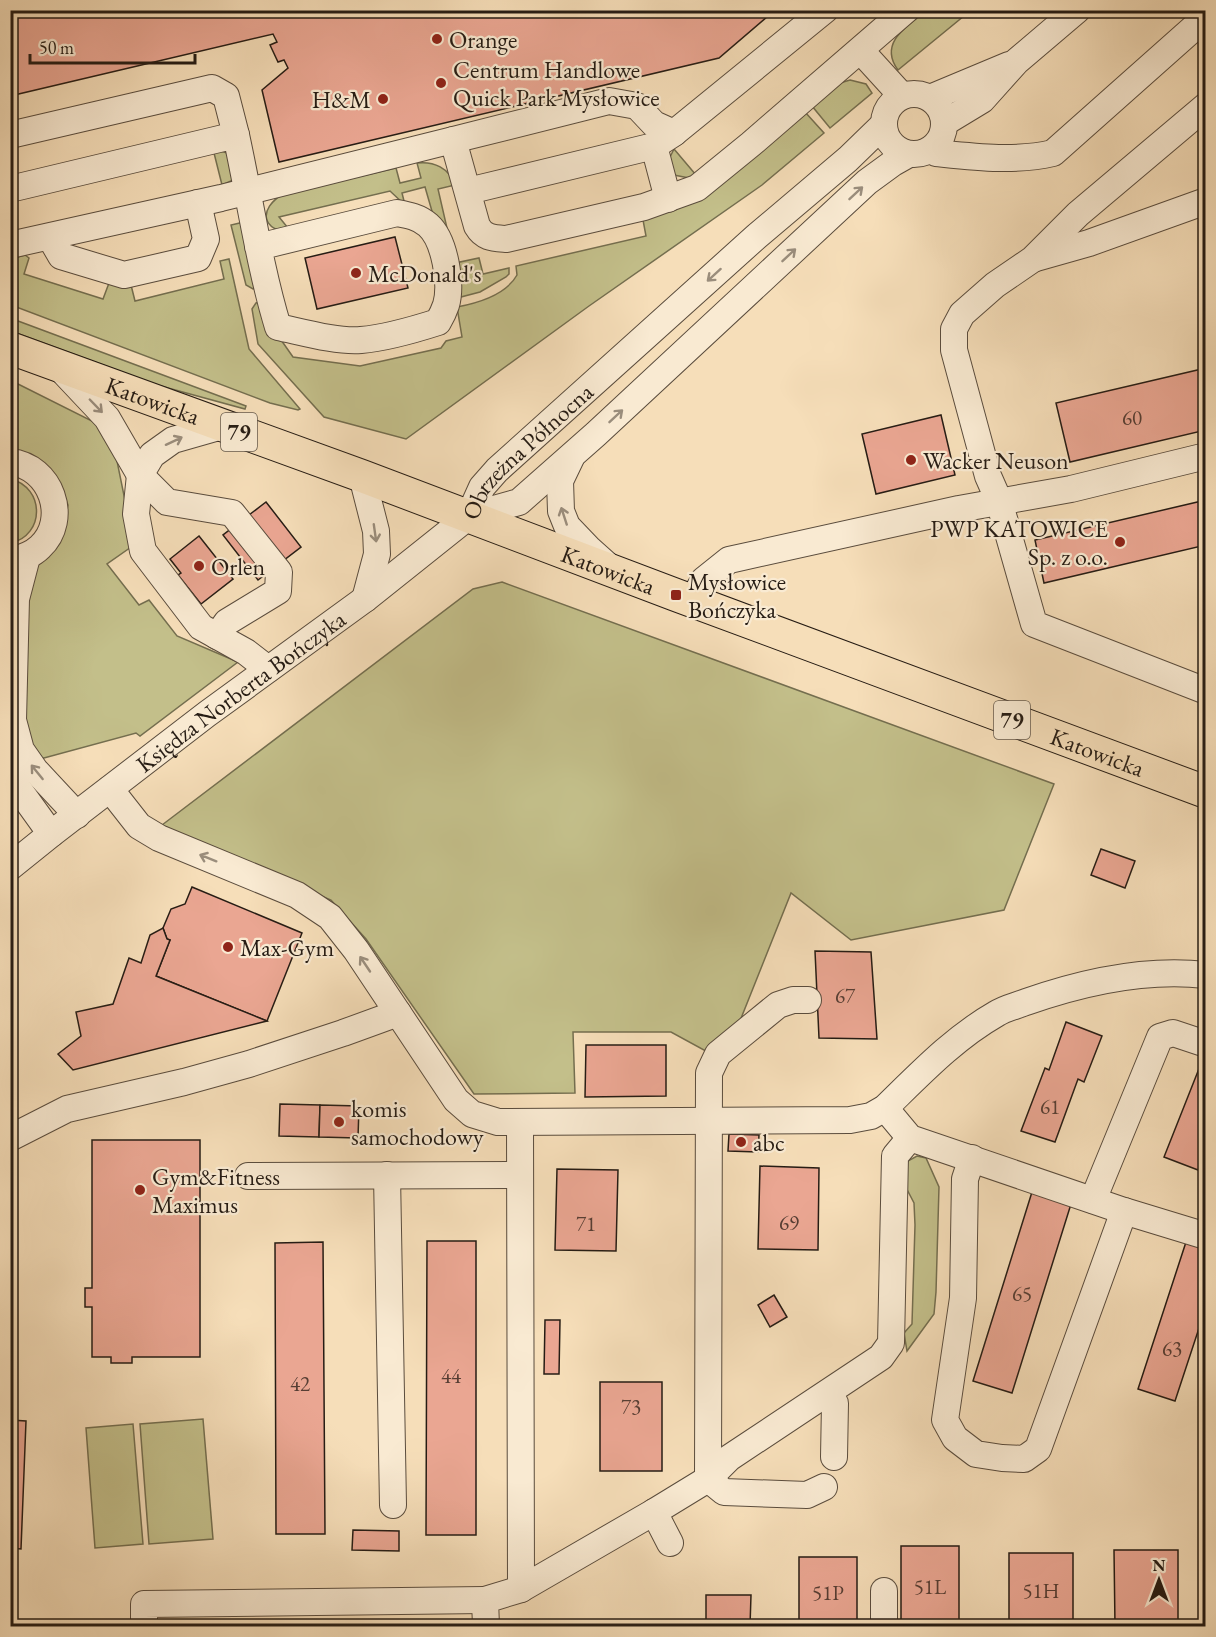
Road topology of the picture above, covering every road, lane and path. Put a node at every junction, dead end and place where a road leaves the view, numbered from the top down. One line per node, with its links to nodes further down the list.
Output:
1 (825, 10): 15 (street)
2 (906, 10): 5 (street)
3 (1077, 10): 6 (street, Obrzeżna Północna)
4 (1206, 17): 13 (street)
5 (861, 51): 7 (street); 20 (street)
6 (1017, 61): 8 (street, Obrzeżna Północna); 13 (street, Obrzeżna Północna)
7 (902, 96): 8 (street, Obrzeżna Północna); 10 (street, Obrzeżna Północna)
8 (930, 98): 13 (street)
9 (1206, 106): 26 (street)
10 (883, 125): 16 (street); 36 (street, Obrzeżna Północna, one-way to 36)
11 (10, 135): 12 (street)
12 (236, 135): 17 (street); 18 (street)
13 (940, 135): 16 (street, Obrzeżna Północna)
14 (453, 140): 15 (street); 18 (street); 19 (street)
15 (664, 140): 19 (street); 20 (street)
16 (909, 154): 30 (street, Obrzeżna Północna, one-way to 16)
17 (10, 189)
18 (249, 190): 22 (street); 25 (street)
19 (468, 190): 20 (street)
20 (668, 199)
21 (1206, 201): 26 (street)
22 (198, 203): 23 (street); 23 (street)
23 (50, 237): 24 (street)
24 (10, 244)
25 (258, 247): 25 (street)
26 (1033, 259): 35 (street)
27 (10, 348): 28 (main road, Katowicka / 79)
28 (55, 364): 29 (main road, Katowicka / 79); 33 (street, one-way to 33)
29 (222, 426): 33 (street, one-way to 29); 34 (main road, Katowicka / 79)
30 (573, 455): 36 (street, Obrzeżna Północna); 38 (street, one-way to 30)
31 (1206, 456): 35 (street)
32 (10, 462): 37 (street)
33 (140, 475): 41 (street); 41 (street)
34 (362, 476): 36 (main road, Katowicka / 79); 39 (street, one-way to 39)
35 (999, 501): 40 (street); 43 (street)
36 (469, 516): 38 (main road, Katowicka / 79); 39 (street, Księdza Norberta Bończyka)
37 (19, 559): 47 (street, one-way to 37)
38 (618, 573): 40 (main road, Katowicka / 79)
39 (365, 599): 42 (street, Księdza Norberta Bończyka)
40 (692, 601): 46 (main road, Katowicka / 79)
41 (217, 636): 42 (street)
42 (268, 669): 45 (street, Księdza Norberta Bończyka)
43 (1206, 691)
44 (10, 777): 48 (street)
45 (110, 789): 47 (street, Księdza Norberta Bończyka); 52 (street, one-way to 45)
46 (1206, 792)
47 (76, 815): 48 (street, Księdza Norberta Bończyka)
48 (51, 834): 49 (street, Księdza Norberta Bończyka)
49 (10, 867)
50 (1206, 975): 54 (street)
51 (808, 1000): 55 (street)
52 (398, 1013): 56 (street); 57 (street)
53 (1206, 1044): 63 (street)
54 (885, 1108): 55 (street); 58 (street)
55 (710, 1120): 56 (street); 68 (street)
56 (520, 1122): 61 (street)
57 (10, 1138)
58 (910, 1138): 59 (street); 66 (street)
59 (972, 1158): 63 (street); 64 (street)
60 (387, 1175): 61 (street); 62 (street); 70 (street)
61 (520, 1175): 73 (street)
62 (248, 1176)
63 (1093, 1200): 64 (street)
64 (1124, 1211): 65 (street)
65 (1206, 1236)
66 (828, 1393): 67 (street); 68 (street)
67 (834, 1457)
68 (708, 1479): 69 (street); 71 (street)
69 (824, 1487)
70 (393, 1505)
71 (654, 1512): 72 (street); 73 (street)
72 (670, 1543)
73 (521, 1589): 75 (street)
74 (884, 1591): 78 (street)
75 (485, 1600): 76 (street); 77 (street)
76 (144, 1626)
77 (486, 1626)
78 (884, 1626)

